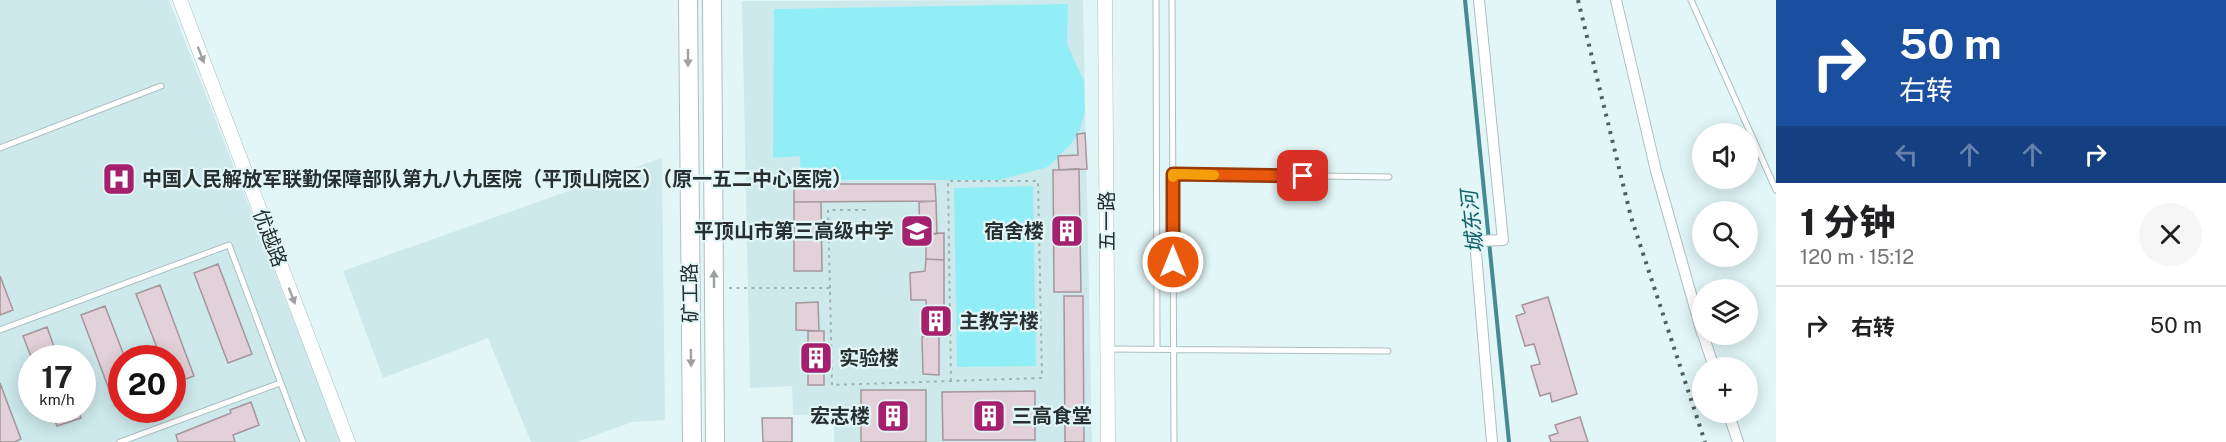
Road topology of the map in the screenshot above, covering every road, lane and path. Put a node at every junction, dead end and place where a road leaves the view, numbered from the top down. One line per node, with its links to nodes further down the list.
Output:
1 (180, 0): 29 (street, 优越路, one-way to 29)
2 (688, 0): 30 (main road, 矿工路, one-way to 30)
3 (712, 0): 17 (main road, 矿工路, one-way to 3)
4 (1106, 0): 20 (street, 五一路)
5 (1156, 0): 21 (lane)
6 (1172, 0): 12 (lane)
7 (1479, 0): 34 (street)
8 (1616, 0): 18 (street)
9 (1691, 0): 14 (lane)
10 (161, 86): 11 (lane)
11 (0, 148)
12 (1173, 174): 13 (lane); 22 (lane)
13 (1389, 177)
14 (1776, 190)
15 (870, 210): 16 (path)
16 (830, 288): 17 (path); 24 (path)
17 (714, 289): 31 (main road, 矿工路)
18 (1692, 301)
19 (0, 330): 25 (lane)
20 (1108, 349): 21 (lane); 32 (street, 五一路)
21 (1157, 349): 22 (lane)
22 (1173, 349): 23 (lane); 33 (lane)
23 (1388, 351)
24 (951, 382): 24 (path)
25 (280, 383): 27 (lane); 28 (lane)
26 (1732, 423): 35 (street)
27 (120, 442)
28 (303, 442)
29 (348, 442)
30 (692, 442)
31 (715, 442)
32 (1108, 442)
33 (1174, 442)
34 (1492, 442)
35 (1738, 442)

